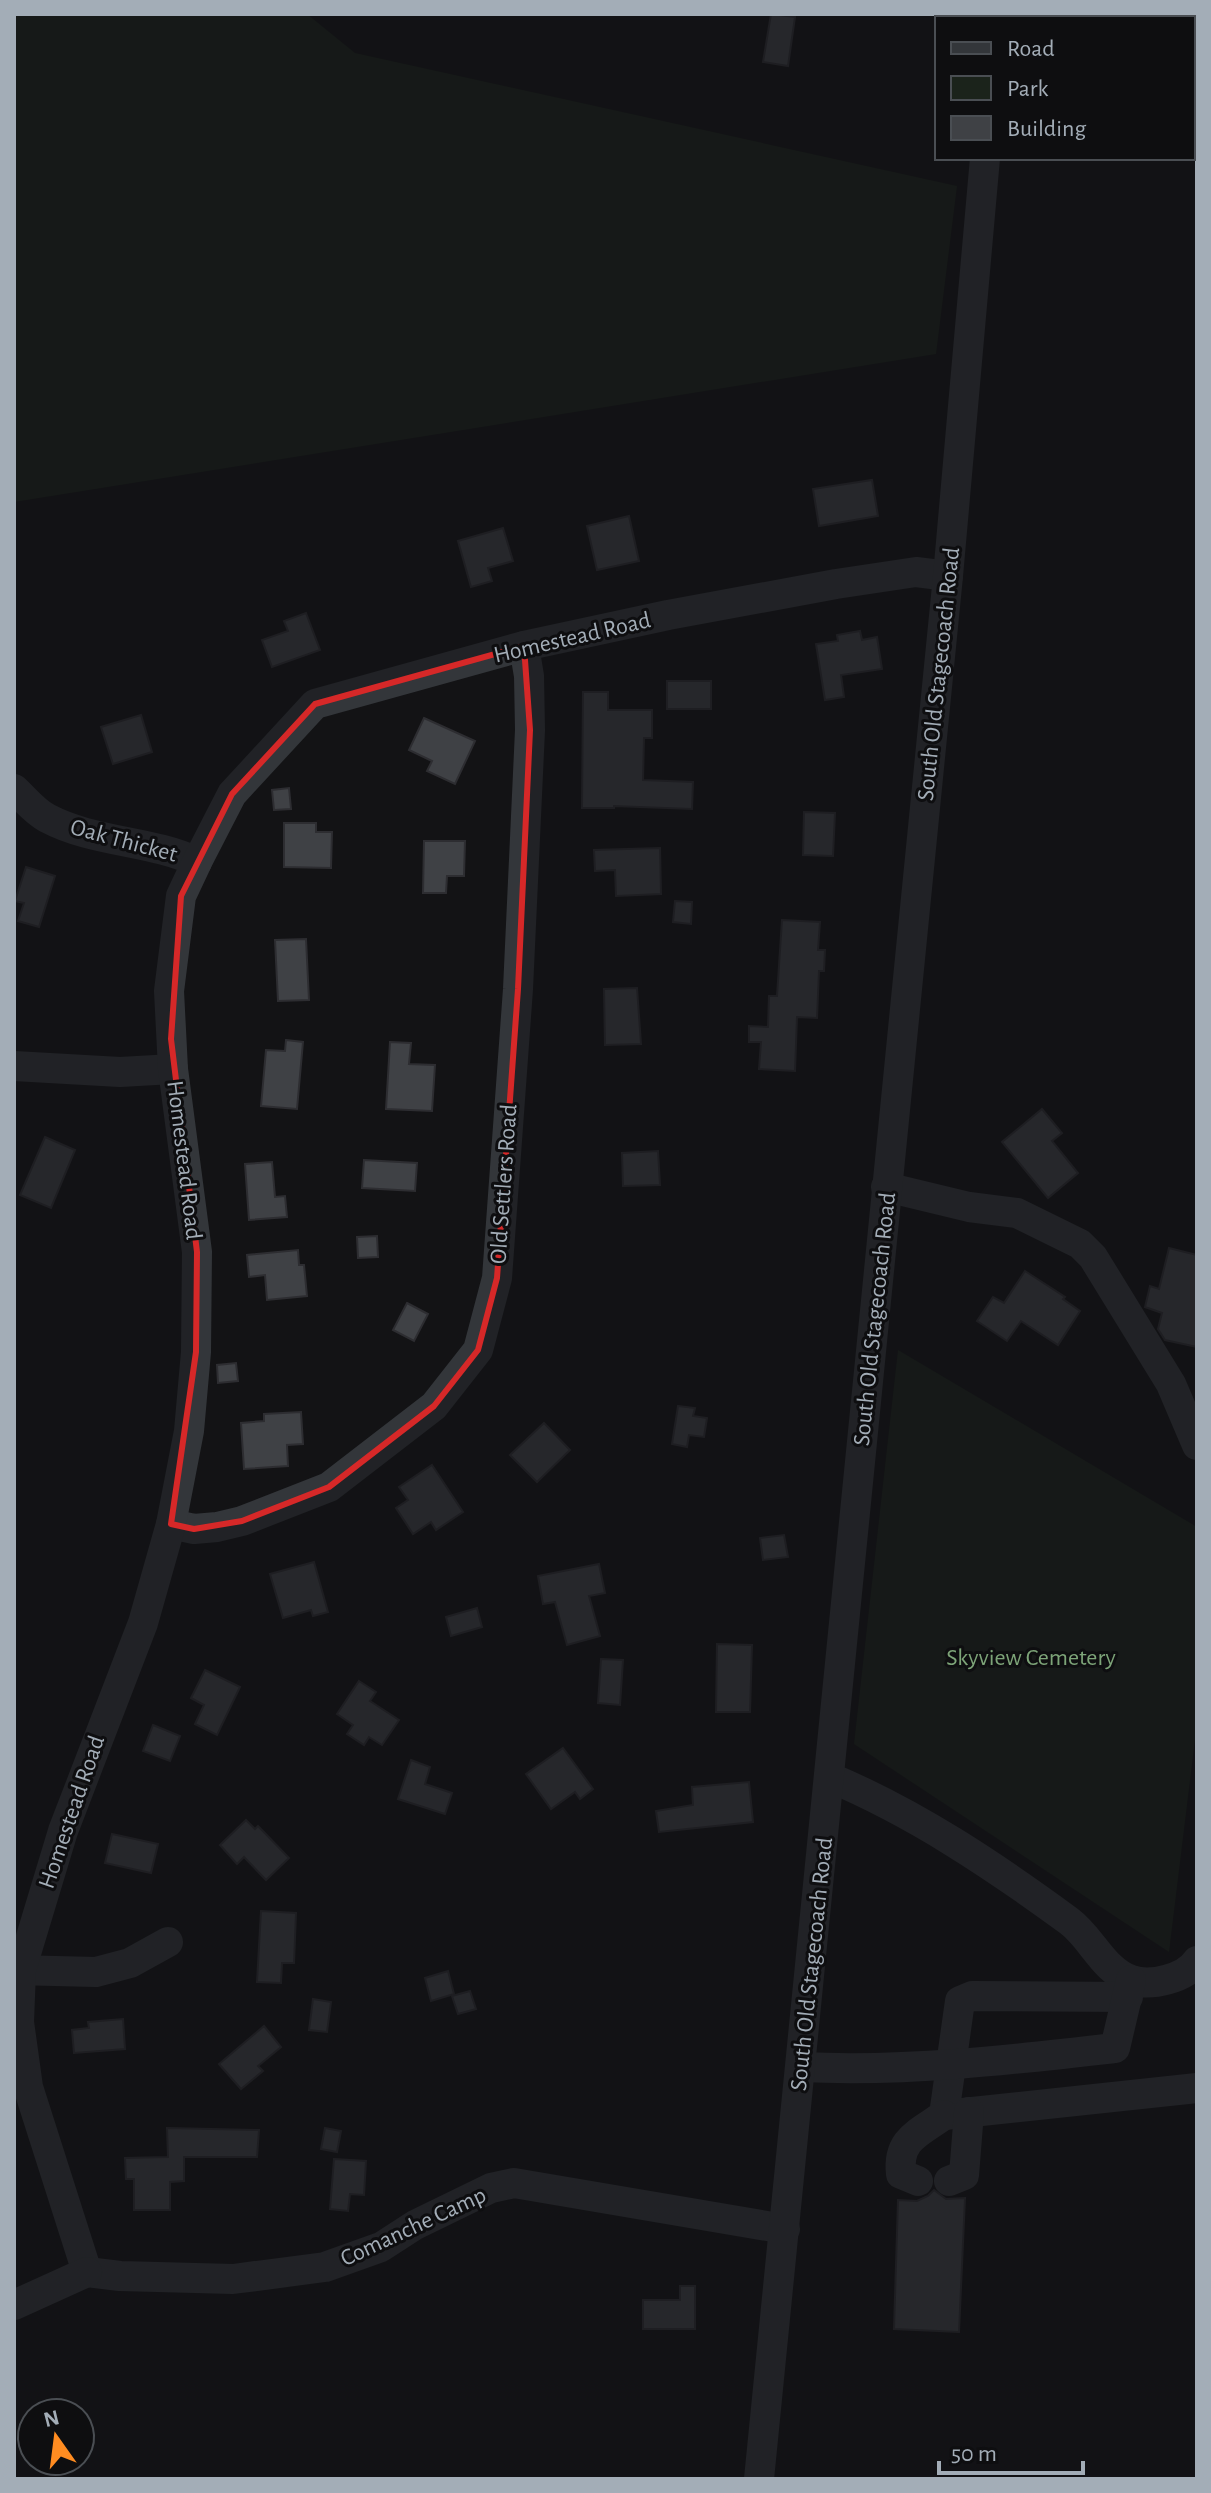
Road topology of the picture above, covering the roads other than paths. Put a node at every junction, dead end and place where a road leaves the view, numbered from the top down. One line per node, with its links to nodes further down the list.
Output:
1 (985, 160): 2 (street, South Old Stagecoach Road)
2 (948, 576): 3 (street, Homestead Road); 8 (street, South Old Stagecoach Road)
3 (524, 646): 5 (street, Homestead Road); 10 (street, Old Settlers Road)
4 (14, 789): 5 (street, Oak Thicket)
5 (197, 862): 7 (street, Homestead Road)
6 (14, 1066): 7 (street)
7 (173, 1069): 10 (street, Homestead Road)
8 (886, 1187): 9 (street); 11 (street, South Old Stagecoach Road)
9 (1197, 1445)
10 (171, 1524): 14 (street, Homestead Road)
11 (829, 1777): 15 (street); 18 (street, South Old Stagecoach Road)
12 (168, 1942): 14 (street)
13 (1197, 1961): 15 (street)
14 (18, 1970): 25 (street, Homestead Road)
15 (1130, 1989): 16 (street); 17 (street)
16 (1115, 2048): 17 (street); 20 (street)
17 (950, 2066): 18 (street); 21 (street)
18 (801, 2067): 24 (street, South Old Stagecoach Road)
19 (1197, 2088): 20 (street)
20 (1112, 2096): 21 (street)
21 (957, 2114): 22 (street); 23 (street)
22 (918, 2181)
23 (949, 2181)
24 (785, 2229): 25 (street, Comanche Camp); 27 (street, South Old Stagecoach Road)
25 (87, 2272): 26 (street)
26 (14, 2305)
27 (759, 2479)

